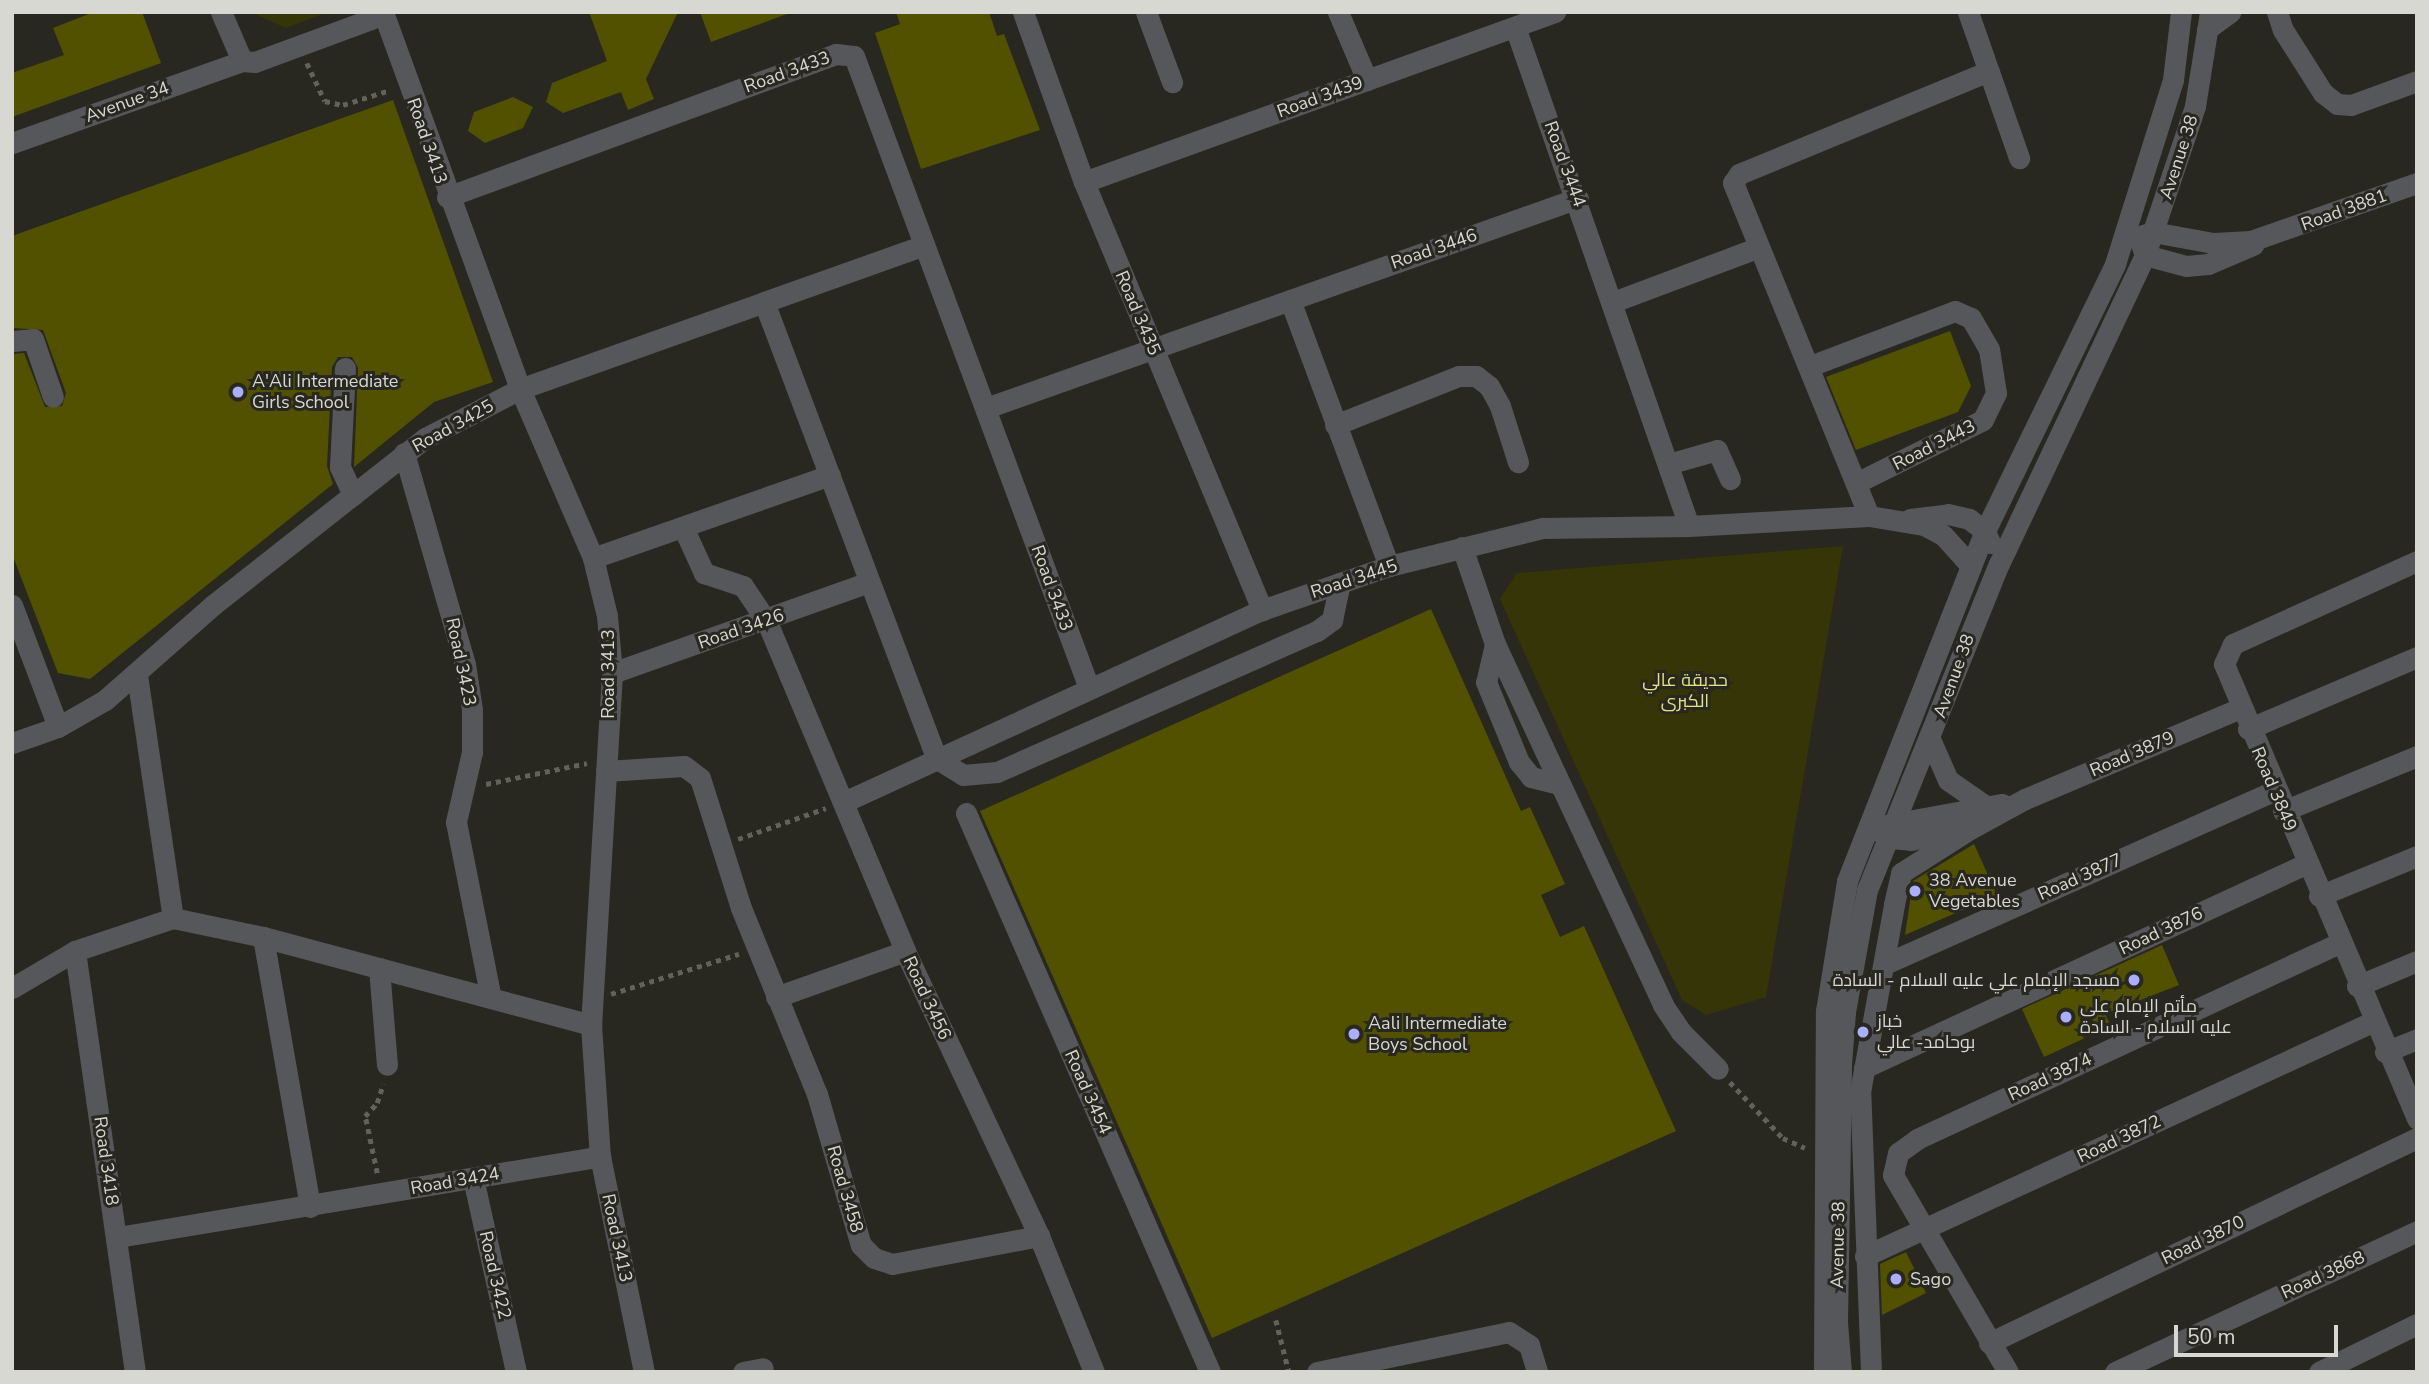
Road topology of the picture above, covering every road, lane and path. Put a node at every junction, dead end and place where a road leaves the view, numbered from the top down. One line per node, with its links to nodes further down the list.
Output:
1 (220, 12): 15 (street)
2 (356, 12): 15 (street, Avenue 34)
3 (381, 12): 14 (street, Avenue 34); 20 (street, Road 3413)
4 (1023, 12): 23 (street, Road 3435)
5 (1146, 12): 19 (street)
6 (1338, 12): 17 (street)
7 (1555, 12): 13 (street, Road 3439)
8 (1968, 12): 16 (street)
9 (2181, 12): 25 (street, Avenue 38)
10 (2230, 12): 12 (street)
11 (2277, 12): 18 (street)
12 (2208, 21): 28 (street, Avenue 38)
13 (1505, 23): 17 (street, Road 3439); 27 (street, Road 3444)
14 (299, 46): 15 (street, Avenue 34); 20 (path)
15 (242, 61): 21 (street, Avenue 34)
16 (1989, 71): 22 (street); 30 (street)
17 (1367, 80): 23 (street, Road 3439)
18 (2417, 81)
19 (1171, 82)
20 (408, 84): 26 (street, Road 3413)
21 (12, 143)
22 (2019, 158)
23 (1084, 182): 36 (street, Road 3435)
24 (2417, 183): 28 (street, Road 3881)
25 (2138, 196): 28 (street); 31 (street, Avenue 38)
26 (447, 197): 29 (street, Road 3433); 39 (street, Road 3413)
27 (1578, 198): 32 (street, Road 3446); 34 (street, Road 3444)
28 (2147, 241): 31 (street); 58 (street, Avenue 38)
29 (924, 245): 33 (street, Road 3425); 41 (street, Road 3433)
30 (1759, 247): 34 (street); 37 (street)
31 (2115, 264): 54 (street, Avenue 38)
32 (1290, 300): 36 (street, Road 3446); 42 (street)
33 (764, 302): 39 (street, Road 3425); 46 (street)
34 (1613, 302): 45 (street, Road 3444)
35 (12, 341): 40 (street)
36 (1153, 349): 41 (street); 64 (street, Road 3435)
37 (1810, 366): 48 (street); 48 (street, Road 3443)
38 (345, 368): 49 (street)
39 (520, 389): 43 (street, Road 3425); 56 (street, Road 3413)
40 (53, 397)
41 (986, 408): 69 (street, Road 3433)
42 (1335, 425): 44 (street); 59 (street)
43 (404, 453): 49 (street, Road 3425); 78 (street, Road 3423)
44 (1518, 462)
45 (1668, 464): 47 (street); 52 (street, Road 3444)
46 (830, 475): 53 (street); 61 (street)
47 (1730, 479)
48 (1856, 483): 50 (street)
49 (353, 495): 68 (street, Road 3425)
50 (1869, 516): 51 (street, Road 3445); 52 (street, Road 3445)
51 (1904, 520): 54 (street); 60 (street)
52 (1689, 526): 55 (street, Road 3445)
53 (683, 527): 56 (street); 65 (street, Road 3456)
54 (1985, 531): 58 (street); 60 (street, Avenue 38)
55 (1462, 547): 59 (street, Road 3445); 112 (street)
56 (593, 558): 67 (street, Road 3413)
57 (2417, 561): 70 (street, Road 3849)
58 (1999, 564): 73 (street, Avenue 38)
59 (1389, 566): 62 (street, Road 3445)
60 (1971, 566): 85 (street, Avenue 38)
61 (870, 582): 65 (street, Road 3426); 76 (street)
62 (1340, 583): 64 (street, Road 3445); 76 (street)
63 (12, 605): 71 (street)
64 (1262, 610): 69 (street, Road 3445)
65 (767, 622): 67 (street, Road 3426); 81 (street, Road 3456)
66 (2417, 657): 72 (street)
67 (612, 673): 77 (street, Road 3413)
68 (137, 675): 71 (street, Road 3425); 92 (street)
69 (1090, 688): 76 (street, Road 3445)
70 (2240, 708): 72 (street, Road 3849); 80 (street, Road 3879)
71 (58, 727): 74 (street, Road 3425)
72 (2248, 729): 79 (street, Road 3849)
73 (1930, 739): 82 (street); 85 (street, Avenue 38)
74 (12, 743)
75 (2417, 755): 83 (street)
76 (936, 758): 81 (street, Road 3445)
77 (606, 765): 78 (path); 87 (street, Road 3458); 105 (street, Road 3413)
78 (461, 789): 104 (street, Road 3423)
79 (2274, 791): 83 (street, Road 3849); 99 (street, Road 3877)
80 (2025, 799): 82 (street); 86 (street)
81 (844, 802): 87 (path); 97 (street, Road 3456)
82 (1987, 807): 85 (street)
83 (2283, 811): 89 (street, Road 3849)
84 (966, 813): 133 (street, Road 3454)
85 (1879, 827): 86 (street); 90 (street, Avenue 38); 115 (street, Avenue 38)
86 (1970, 829): 99 (street)
87 (721, 845): 95 (street, Road 3458)
88 (2417, 856): 91 (street)
89 (2305, 864): 91 (street, Road 3849); 111 (street, Road 3876)
90 (1867, 890): 99 (street); 124 (street, Avenue 38)
91 (2319, 897): 94 (street, Road 3849)
92 (173, 919): 93 (street); 96 (street)
93 (263, 937): 100 (street); 119 (street)
94 (2339, 943): 101 (street, Road 3849); 120 (street, Road 3874)
95 (757, 948): 103 (street, Road 3458); 105 (path)
96 (75, 951): 102 (street); 123 (street, Road 3418)
97 (905, 951): 103 (street); 122 (street, Road 3456)
98 (2417, 961): 101 (street)
99 (1885, 964): 111 (street)
100 (379, 968): 104 (street); 110 (street)
101 (2357, 986): 106 (street, Road 3849)
102 (12, 988)
103 (776, 997): 122 (street, Road 3458)
104 (491, 998): 107 (street)
105 (592, 1000): 107 (street, Road 3413)
106 (2372, 1022): 109 (street, Road 3849); 120 (street, Road 3872)
107 (591, 1025): 116 (street, Road 3413)
108 (2417, 1039): 109 (street)
109 (2385, 1052): 113 (street, Road 3849)
110 (387, 1065): 118 (path)
111 (1864, 1068): 125 (street)
112 (1718, 1069): 115 (path)
113 (2417, 1119)
114 (2417, 1138): 128 (street, Road 3870)
115 (1824, 1151): 137 (street, Avenue 38)
116 (600, 1156): 117 (street, Road 3424); 131 (street, Road 3413)
117 (473, 1178): 118 (street, Road 3424); 130 (street, Road 3422)
118 (382, 1194): 119 (street, Road 3424)
119 (310, 1207): 123 (street, Road 3424)
120 (1924, 1228): 125 (street, Road 3872); 128 (street)
121 (2417, 1231): 141 (street, Road 3868)
122 (1039, 1236): 132 (street, Road 3456)
123 (118, 1237): 129 (street, Road 3418)
124 (1839, 1244): 125 (street); 138 (street, Avenue 38)
125 (1865, 1264): 139 (street)
126 (1276, 1320): 134 (path)
127 (2417, 1324): 142 (street)
128 (1989, 1343): 140 (street)
129 (135, 1372)
130 (516, 1372)
131 (645, 1372)
132 (1094, 1372)
133 (1210, 1372)
134 (1289, 1372)
135 (1317, 1372): 136 (street)
136 (1537, 1372)
137 (1824, 1372)
138 (1840, 1372)
139 (1871, 1372)
140 (2008, 1372)
141 (2115, 1372)
142 (2319, 1372)

